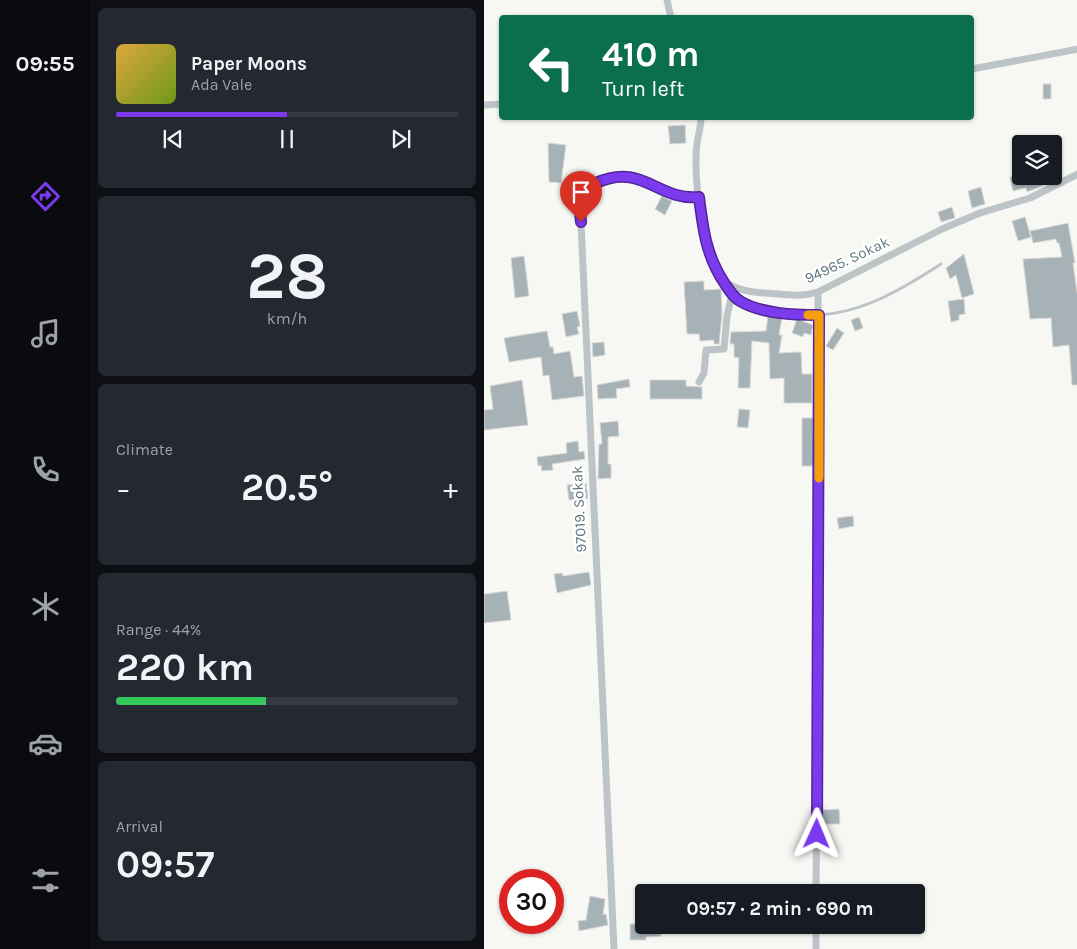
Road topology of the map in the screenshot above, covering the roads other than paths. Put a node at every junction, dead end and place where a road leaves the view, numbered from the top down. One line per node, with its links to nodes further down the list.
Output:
1 (667, 0): 2 (street)
2 (670, 15)
3 (1077, 49): 4 (street)
4 (974, 69)
5 (499, 104): 6 (street)
6 (484, 105)
7 (701, 120): 9 (street)
8 (1077, 174): 12 (street, 94965. Sokak)
9 (699, 197): 11 (street); 18 (street, 97019. Sokak)
10 (941, 264): 14 (lane)
11 (722, 279): 12 (street, 94965. Sokak); 13 (lane)
12 (818, 292): 14 (street)
13 (732, 294): 14 (lane); 15 (street)
14 (819, 315): 16 (street)
15 (699, 382)
16 (816, 884)
17 (816, 934): 19 (street)
18 (614, 949)
19 (816, 949)

